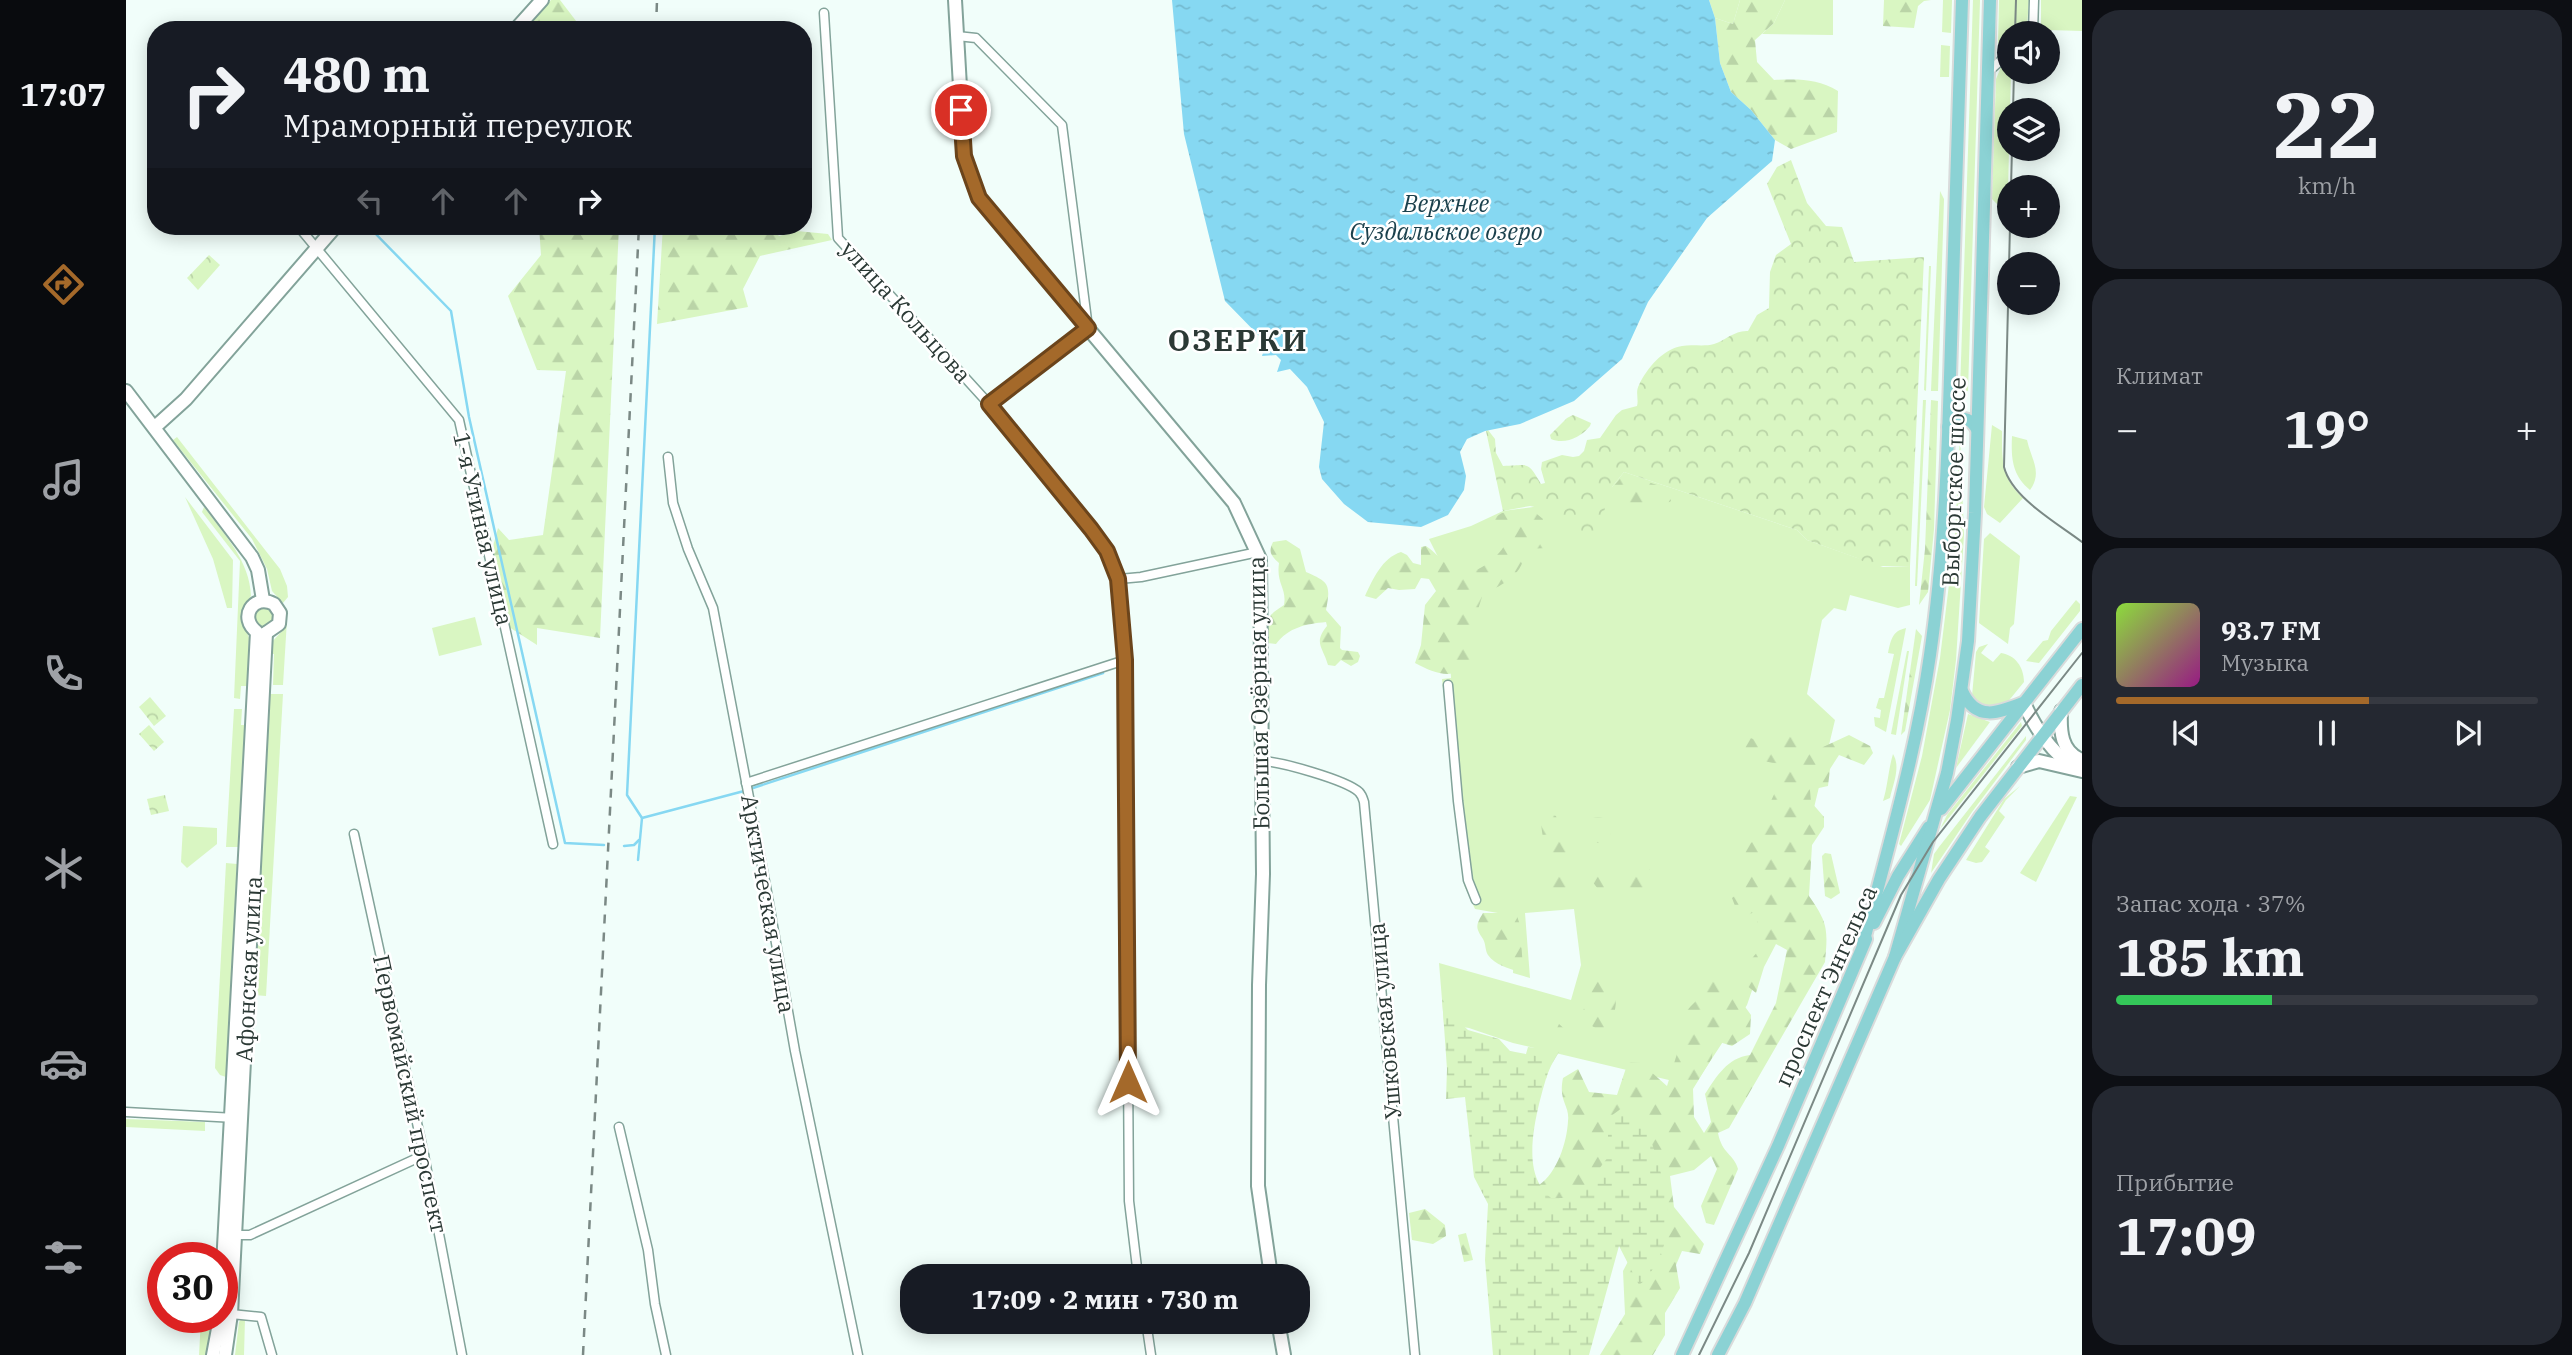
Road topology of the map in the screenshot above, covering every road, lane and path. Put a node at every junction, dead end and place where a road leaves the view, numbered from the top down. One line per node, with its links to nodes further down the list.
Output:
1 (541, 0): 7 (street)
2 (955, 0): 9 (street, Большая Озёрная улица)
3 (1962, 0): 19 (main road, Выборгское шоссе)
4 (1990, 0): 11 (main road, Выборгское шоссе)
5 (2034, 0): 8 (street)
6 (824, 13): 17 (street, улица Кольцова)
7 (523, 21)
8 (2033, 21)
9 (957, 36): 15 (street, Большая Озёрная улица); 15 (street)
10 (1997, 64): 11 (street)
11 (1988, 72): 20 (main road, Выборгское шоссе)
12 (306, 235): 14 (street, 1-я Утиная улица)
13 (328, 235): 14 (street)
14 (317, 247): 18 (street); 40 (street, 1-я Утиная улица)
15 (1088, 328): 17 (street); 22 (street, Большая Озёрная улица)
16 (126, 391): 18 (street, Афонская улица)
17 (989, 404): 23 (street, улица Кольцова)
18 (155, 427): 24 (street, Афонская улица)
19 (1948, 427): 20 (main road); 42 (main road, Выборгское шоссе)
20 (1977, 429): 30 (main road, Выборгское шоссе)
21 (668, 457): 37 (street, Арктическая улица)
22 (1258, 552): 23 (street); 34 (street, Большая Озёрная улица)
23 (1118, 579): 27 (street, улица Кольцова)
24 (263, 600): 26 (street, Афонская улица); 26 (street, Афонская улица)
25 (2082, 629): 31 (main road, проспект Энгельса)
26 (261, 633): 45 (street, Афонская улица)
27 (1125, 660): 37 (street); 51 (street, улица Кольцова)
28 (1448, 685): 41 (street)
29 (2082, 685): 32 (main road)
30 (1962, 691): 31 (main road); 38 (main road, Выборгское шоссе)
31 (2024, 703): 33 (street); 38 (main road, проспект Энгельса)
32 (2061, 711): 33 (main road); 35 (street)
33 (2041, 736): 35 (street); 36 (main road)
34 (1261, 761): 52 (street, Большая Озёрная улица); 66 (street, Ушковская улица)
35 (2079, 766): 36 (street)
36 (2018, 767): 43 (main road)
37 (746, 783): 63 (street, Арктическая улица)
38 (1936, 817): 42 (main road, проспект Энгельса); 43 (main road, Выборгское шоссе)
39 (354, 834): 47 (street, Первомайский проспект)
40 (552, 844)
41 (1476, 900)
42 (1863, 944): 67 (main road, проспект Энгельса)
43 (1895, 957): 68 (main road)
44 (126, 1112): 45 (street)
45 (236, 1118): 48 (street, Афонская улица); 49 (street, Афонская улица)
46 (619, 1127): 62 (street)
47 (424, 1155): 48 (street); 61 (street, Первомайский проспект)
48 (235, 1235): 50 (street, Афонская улица)
49 (226, 1242)
50 (234, 1242)
51 (1137, 1264)
52 (1269, 1264)
53 (238, 1316): 60 (street)
54 (220, 1333): 58 (street, Афонская улица)
55 (226, 1333): 59 (street, Афонская улица)
56 (1148, 1334): 64 (street)
57 (1280, 1334): 65 (street)
58 (213, 1355)
59 (225, 1355)
60 (272, 1355)
61 (462, 1355)
62 (666, 1355)
63 (858, 1355)
64 (1151, 1355)
65 (1284, 1355)
66 (1415, 1355)
67 (1682, 1355)
68 (1718, 1355)

